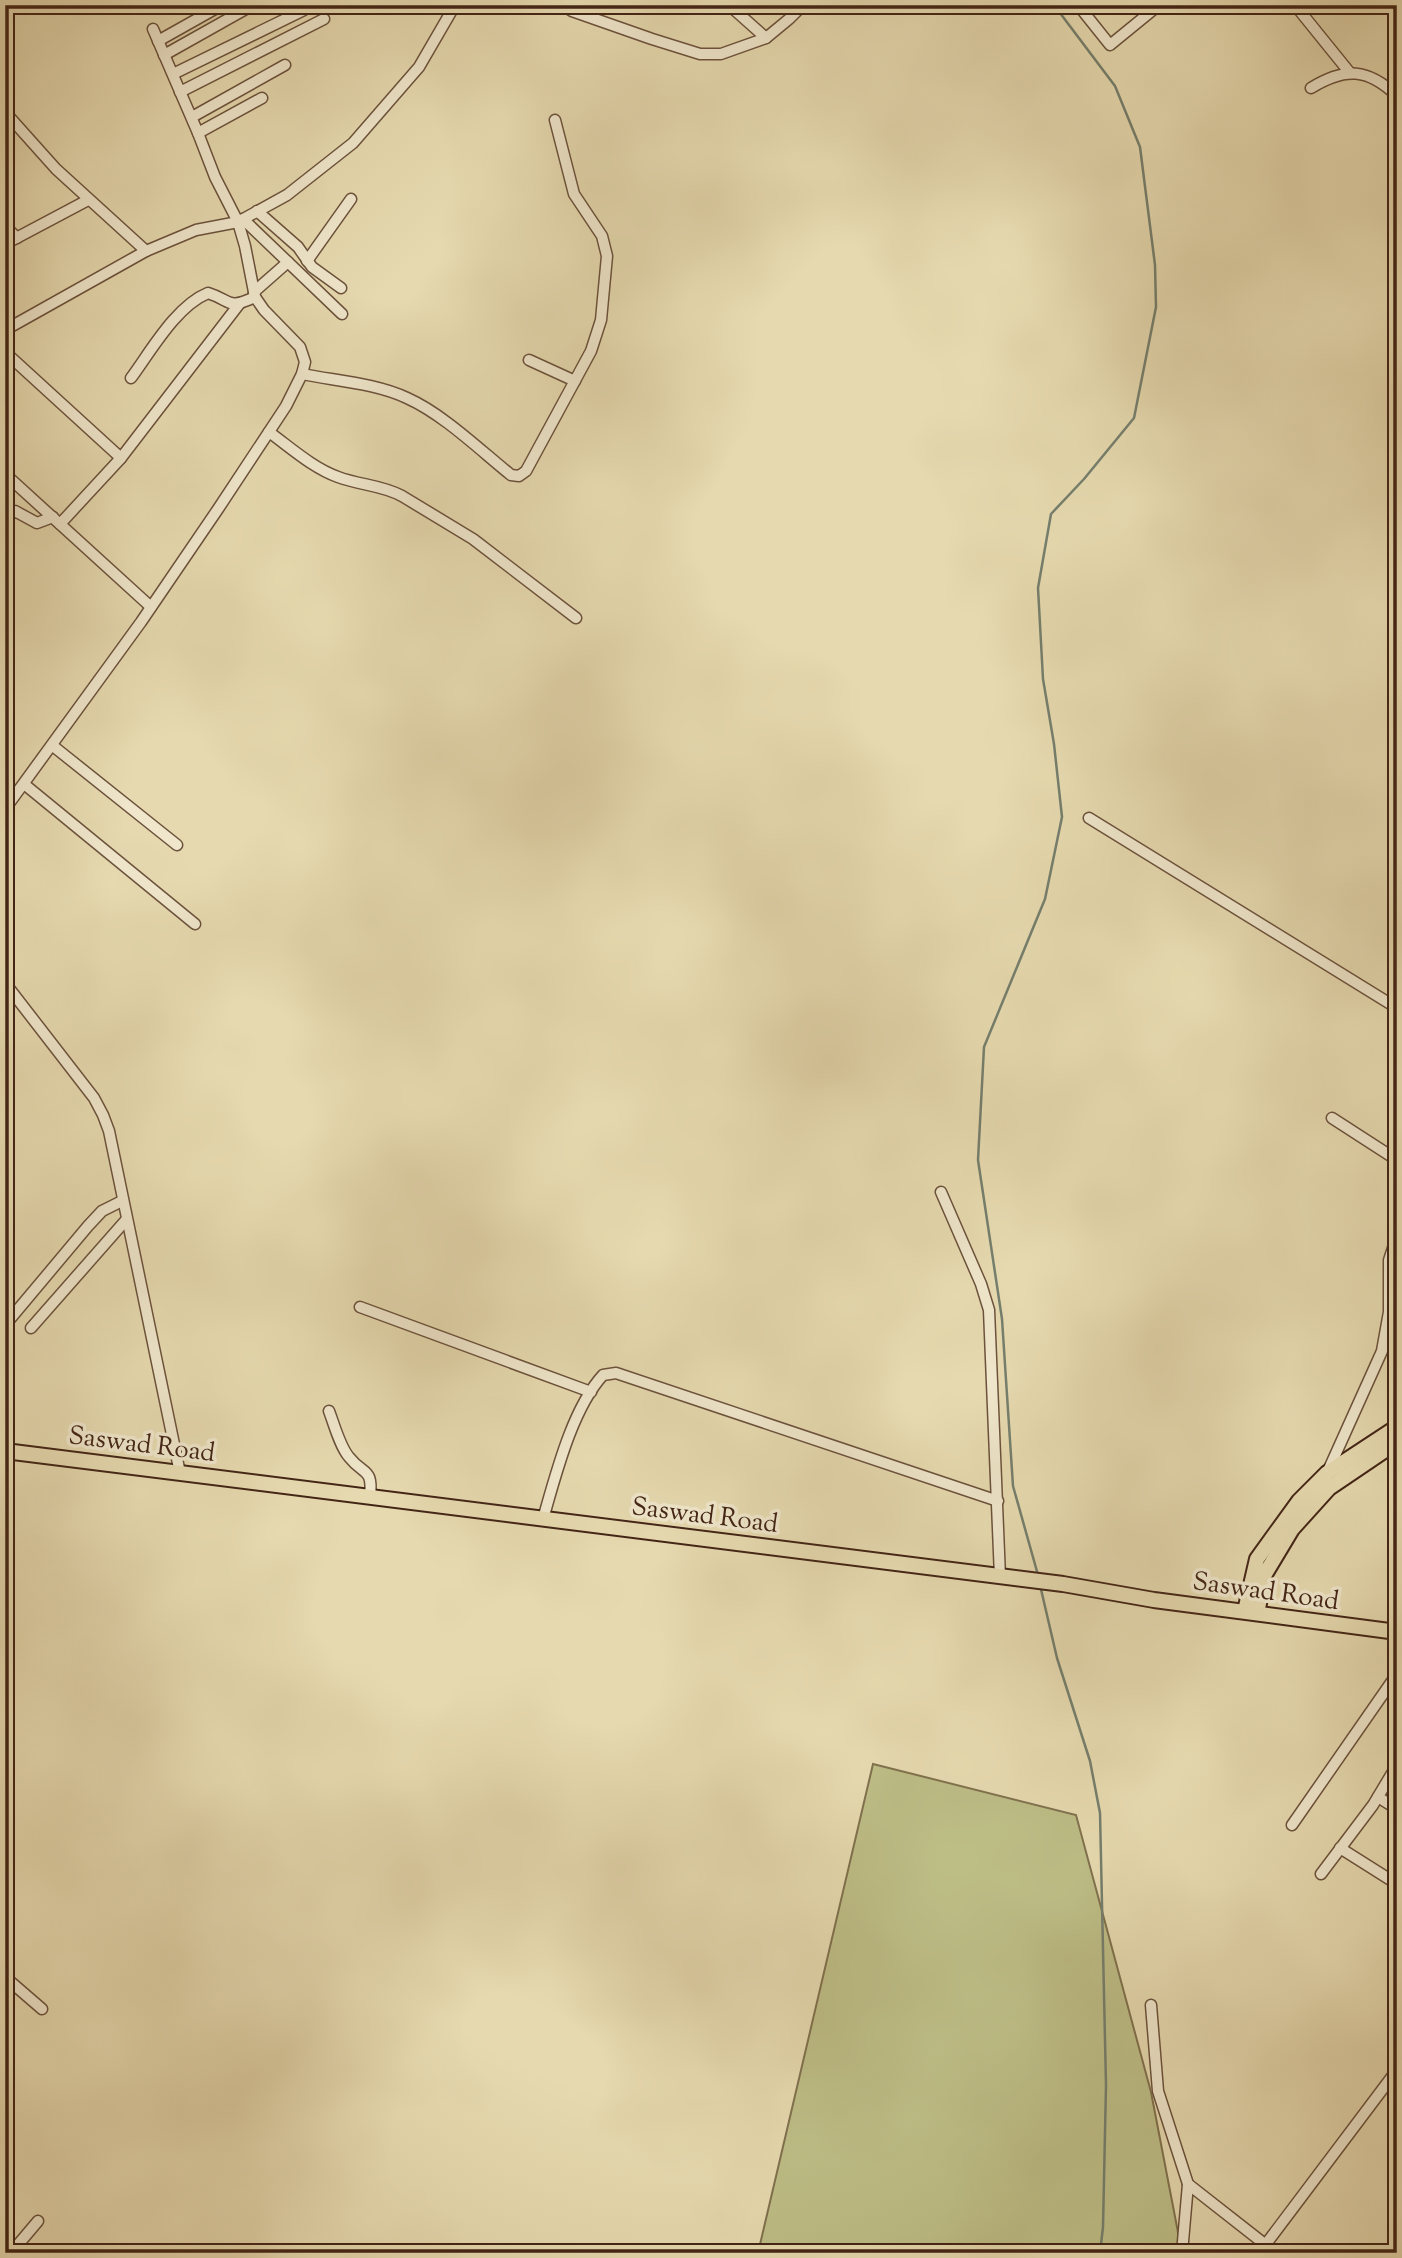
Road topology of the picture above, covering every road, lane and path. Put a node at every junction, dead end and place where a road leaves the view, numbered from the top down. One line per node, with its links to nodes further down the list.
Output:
1 (222, 5): 14 (street)
2 (253, 5): 15 (street)
3 (455, 5): 29 (street)
4 (729, 5): 13 (street)
5 (803, 5): 13 (street)
6 (1078, 5): 7 (street)
7 (1159, 5)
8 (1295, 5): 17 (street)
9 (570, 7): 13 (street)
10 (304, 10): 18 (street)
11 (324, 19): 20 (street)
12 (153, 29): 14 (street)
13 (766, 38)
14 (158, 41): 15 (street)
15 (164, 55): 18 (street)
16 (285, 65): 24 (street)
17 (1349, 73): 19 (street); 21 (street)
18 (173, 74): 20 (street)
19 (1311, 88)
20 (180, 92): 24 (street)
21 (1397, 96)
22 (261, 98): 26 (street)
23 (5, 112): 28 (street)
24 (192, 117): 26 (street)
25 (555, 120): 46 (street)
26 (198, 133): 30 (street)
27 (351, 199): 35 (street)
28 (88, 200): 32 (street); 34 (street)
29 (257, 211): 30 (street); 35 (street)
30 (240, 220): 34 (street); 36 (street); 38 (street)
31 (5, 226): 32 (street)
32 (16, 238): 33 (street)
33 (5, 244)
34 (146, 251): 41 (street)
35 (307, 261): 37 (street)
36 (288, 262): 38 (street); 40 (street)
37 (341, 288)
38 (255, 294): 39 (street); 44 (street)
39 (240, 303): 45 (street); 48 (street)
40 (342, 314)
41 (5, 330)
42 (5, 352): 48 (street)
43 (529, 360): 46 (street)
44 (302, 374): 46 (street); 47 (street)
45 (131, 378)
46 (575, 381)
47 (269, 432): 52 (street); 53 (street)
48 (121, 458): 51 (street)
49 (5, 474): 51 (street)
50 (5, 519): 51 (street)
51 (56, 521): 52 (street)
52 (151, 607): 54 (street)
53 (576, 618)
54 (52, 746): 55 (street); 58 (street)
55 (24, 784): 56 (street); 59 (street)
56 (5, 809)
57 (1089, 818): 61 (street)
58 (177, 845)
59 (195, 924)
60 (5, 983): 65 (street)
61 (1397, 1008)
62 (1332, 1118): 63 (street)
63 (1397, 1160)
64 (941, 1192): 79 (street)
65 (122, 1201): 66 (street); 69 (street)
66 (126, 1220): 70 (street); 76 (street)
67 (1397, 1236): 77 (street)
68 (360, 1307): 71 (street)
69 (5, 1325)
70 (31, 1328)
71 (591, 1392): 79 (street); 80 (street)
72 (329, 1411): 78 (street)
73 (1397, 1427): 77 (highway)
74 (1397, 1442): 77 (highway)
75 (5, 1451): 76 (highway, Saswad Road)
76 (180, 1473): 78 (highway, Saswad Road)
77 (1331, 1478): 82 (highway)
78 (370, 1497): 80 (highway, Saswad Road)
79 (998, 1501): 81 (street)
80 (543, 1518): 81 (highway, Saswad Road)
81 (1000, 1577): 82 (highway, Saswad Road)
82 (1251, 1612): 83 (highway, Saswad Road)
83 (1397, 1632)
84 (1397, 1674): 88 (street)
85 (1397, 1765): 86 (street)
86 (1378, 1797): 87 (street); 89 (street)
87 (1397, 1809)
88 (1292, 1825)
89 (1340, 1848): 90 (street); 91 (street)
90 (1321, 1874)
91 (1397, 1884)
92 (5, 1977): 94 (street)
93 (1151, 2005): 96 (street)
94 (42, 2009)
95 (1397, 2070): 98 (street)
96 (1188, 2184): 98 (street); 101 (street)
97 (38, 2221): 100 (street)
98 (1266, 2245): 102 (street)
99 (1397, 2248): 103 (street)
100 (11, 2253)
101 (1182, 2253)
102 (1276, 2253)
103 (1393, 2253)

